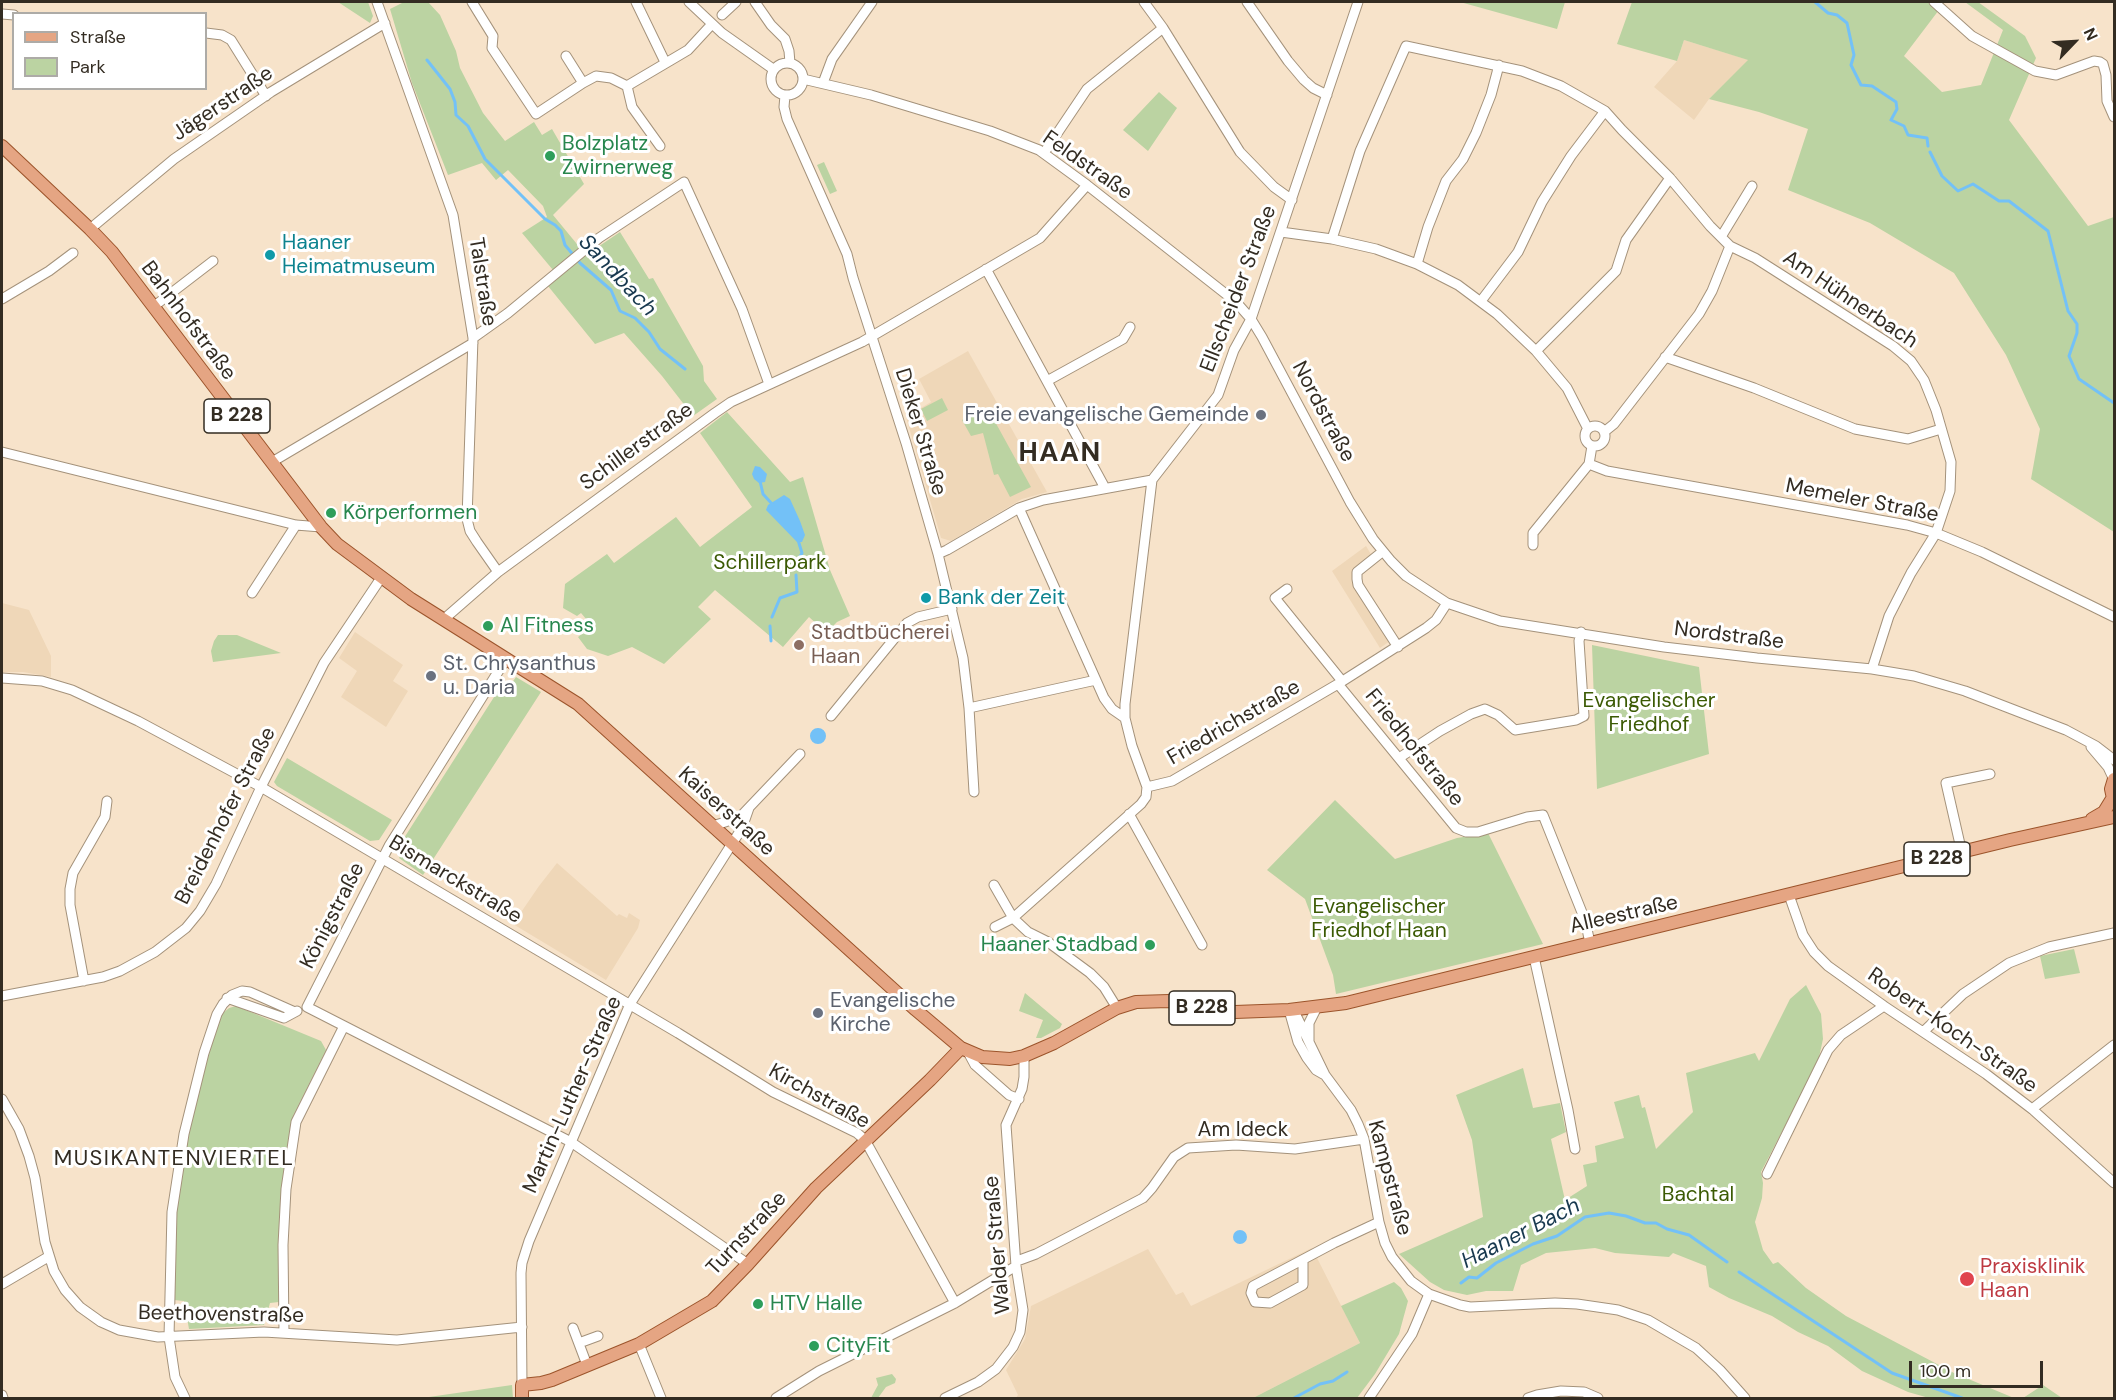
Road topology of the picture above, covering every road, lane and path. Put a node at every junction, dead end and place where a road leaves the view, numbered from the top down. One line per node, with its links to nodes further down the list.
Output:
1 (377, 2): 13 (street, Talstraße)
2 (472, 2): 23 (street)
3 (636, 2): 18 (street)
4 (689, 2): 14 (street)
5 (736, 2): 12 (street)
6 (755, 2): 19 (street)
7 (872, 2): 24 (street)
8 (1144, 2): 15 (street)
9 (1247, 2): 27 (street)
10 (1358, 2): 27 (street, Ellscheider Straße)
11 (1934, 2): 30 (street)
12 (722, 15)
13 (385, 23): 28 (street, Jägerstraße); 53 (street, Talstraße)
14 (712, 24): 18 (street); 21 (street)
15 (1163, 28): 33 (street); 37 (street)
16 (207, 33): 28 (street)
17 (566, 56): 23 (street)
18 (665, 62): 25 (street)
19 (790, 63): 21 (street); 22 (street)
20 (1499, 65): 29 (street, Am Hühnerbach); 41 (street, Am Hühnerbach); 45 (street)
21 (773, 69): 26 (street)
22 (803, 79): 24 (street, Feldstraße); 26 (street)
23 (583, 83): 25 (street)
24 (823, 83): 33 (street, Feldstraße)
25 (627, 86): 32 (street)
26 (785, 95): 52 (street, Dieker Straße)
27 (1327, 95): 37 (street, Ellscheider Straße)
28 (266, 96): 38 (street, Jägerstraße)
29 (1605, 111): 34 (street, Am Hühnerbach); 48 (street)
30 (2115, 117)
31 (2, 146): 38 (main road, Bahnhofstraße / B 228)
32 (660, 146)
33 (1044, 153): 35 (street, Feldstraße)
34 (1670, 178): 40 (street, Am Hühnerbach); 54 (street)
35 (1087, 185): 46 (street, Schillerstraße); 50 (street, Feldstraße)
36 (1752, 186): 40 (street)
37 (1292, 200): 39 (street, Ellscheider Straße)
38 (90, 229): 49 (main road, Bahnhofstraße / B 228)
39 (1281, 232): 41 (street); 50 (street, Ellscheider Straße)
40 (1721, 237): 42 (street, Am Hühnerbach)
41 (1332, 239): 45 (street)
42 (1730, 246): 55 (street); 59 (street, Am Hühnerbach)
43 (73, 253): 47 (street)
44 (213, 261): 49 (street)
45 (1417, 264): 48 (street)
46 (986, 270): 52 (street, Schillerstraße); 56 (street)
47 (2, 299)
48 (1481, 301): 54 (street)
49 (153, 307): 63 (main road, Bahnhofstraße / B 228)
50 (1251, 319): 65 (street, Ellscheider Straße); 72 (street, Nordstraße)
51 (1130, 327): 56 (street)
52 (872, 336): 57 (street, Schillerstraße); 73 (street, Dieker Straße)
53 (473, 340): 57 (street); 63 (street); 74 (street, Talstraße)
54 (1536, 351): 58 (street)
55 (1665, 357): 59 (street); 60 (street)
56 (1047, 381): 66 (street)
57 (769, 384): 74 (street, Schillerstraße)
58 (1588, 429): 60 (street); 61 (street)
59 (1941, 429): 70 (street, Am Hühnerbach)
60 (1604, 432): 61 (street)
61 (1592, 446): 64 (street)
62 (2, 452): 68 (street)
63 (272, 462): 69 (main road, Bahnhofstraße / B 228)
64 (1589, 465): 70 (street, Memeler Straße); 71 (street)
65 (1152, 480): 66 (street); 91 (street)
66 (1105, 488): 67 (street)
67 (1019, 508): 73 (street); 87 (street)
68 (296, 525): 69 (street); 77 (street)
69 (321, 527): 75 (main road, Bahnhofstraße / B 228)
70 (1936, 533): 80 (street, Memeler Straße); 85 (street, Am Hühnerbach)
71 (1533, 545)
72 (1382, 552): 78 (street, Nordstraße); 83 (street)
73 (938, 554): 79 (street, Dieker Straße)
74 (498, 572): 81 (street, Schillerstraße)
75 (381, 578): 81 (main road, Bahnhofstraße / B 228); 98 (street, Breidenhofer Straße)
76 (1287, 589): 88 (street, Friedhofstraße)
77 (252, 593)
78 (1447, 603): 82 (street, Nordstraße); 83 (street, Friedrichstraße)
79 (952, 609): 89 (street, Dieker Straße); 90 (street)
80 (2115, 617)
81 (443, 620): 84 (main road, Kaiserstraße / B 228)
82 (1581, 632): 85 (street, Nordstraße); 94 (street)
83 (1398, 647): 88 (street, Friedrichstraße)
84 (506, 659): 107 (main road, Kaiserstraße / B 228); 110 (street, Königstraße)
85 (1872, 669): 92 (street, Nordstraße)
86 (2, 678): 98 (street, Bismarckstraße)
87 (1096, 680): 89 (street); 91 (street)
88 (1340, 682): 94 (street, Friedhofstraße); 99 (street, Friedrichstraße)
89 (969, 708): 100 (street, Dieker Straße)
90 (831, 716)
91 (1125, 718): 99 (street)
92 (2083, 739): 95 (street, Nordstraße); 97 (street, Nordstraße)
93 (800, 754): 103 (street)
94 (1399, 758): 116 (street, Friedhofstraße)
95 (2115, 760)
96 (1990, 774): 109 (street)
97 (2114, 779): 102 (main road, B 228)
98 (261, 787): 110 (street, Bismarckstraße); 119 (street, Breidenhofer Straße)
99 (1147, 788): 104 (street)
100 (974, 792)
101 (107, 801): 119 (street)
102 (2113, 801): 106 (main road, Alleestraße / B 228)
103 (749, 808): 107 (street); 108 (street, Martin-Luther-Straße)
104 (1130, 813): 113 (street); 117 (street)
105 (2115, 817): 106 (main road, Alleestraße / B 228)
106 (2085, 823): 109 (main road, Alleestraße / B 228)
107 (713, 826): 108 (main road, Kaiserstraße / B 228)
108 (732, 843): 122 (street, Martin-Luther-Straße); 133 (main road, Kaiserstraße / B 228)
109 (1962, 853): 112 (main road, Alleestraße / B 228)
110 (383, 858): 122 (street, Bismarckstraße); 124 (street, Königstraße)
111 (994, 885): 113 (street)
112 (1789, 895): 116 (main road, Alleestraße / B 228); 123 (street, Robert-Koch-Straße)
113 (1013, 918): 114 (street); 126 (street)
114 (995, 927)
115 (2115, 933): 130 (street)
116 (1590, 943): 118 (main road, Alleestraße / B 228)
117 (1202, 945)
118 (1534, 957): 125 (main road, Alleestraße / B 228); 142 (street)
119 (84, 981): 120 (street, Breidenhofer Straße)
120 (2, 996)
121 (227, 998): 128 (street); 128 (street); 156 (street)
122 (630, 1004): 140 (street, Kirchstraße); 141 (street, Martin-Luther-Straße)
123 (1884, 1006): 130 (street, Robert-Koch-Straße); 143 (street)
124 (307, 1007): 128 (street); 129 (street)
125 (1317, 1007): 127 (main road, Alleestraße / B 228); 131 (street)
126 (1117, 1008): 127 (main road, Kaiserstraße / B 228); 134 (main road, Kaiserstraße / B 228)
127 (1291, 1009): 131 (street, Kampstraße); 135 (street, Kampstraße)
128 (295, 1012)
129 (344, 1026): 141 (street); 155 (street)
130 (1923, 1032): 138 (street, Robert-Koch-Straße)
131 (1309, 1041): 135 (street, Kampstraße)
132 (2115, 1045): 138 (street)
133 (965, 1050): 134 (main road, Kaiserstraße / B 228); 137 (street, Kaiserstraße); 140 (main road, Turnstraße)
134 (1024, 1056): 137 (street, Walder Straße)
135 (1325, 1075): 139 (street, Kampstraße)
136 (2, 1099): 146 (street, Beethovenstraße)
137 (1019, 1099): 148 (street, Walder Straße)
138 (2032, 1108): 144 (street, Robert-Koch-Straße)
139 (1364, 1139): 145 (street, Kampstraße); 148 (street, Am Ideck)
140 (865, 1140): 149 (main road, Turnstraße); 152 (street, Kirchstraße)
141 (571, 1142): 149 (street); 153 (street, Martin-Luther-Straße)
142 (1575, 1149)
143 (1767, 1174)
144 (2115, 1183)
145 (1379, 1222): 147 (street); 151 (street, Kampstraße)
146 (48, 1257): 150 (street); 156 (street, Beethovenstraße)
147 (1303, 1260): 147 (street)
148 (1017, 1263): 152 (street, Am Ideck); 166 (street, Walder Straße)
149 (748, 1264): 159 (main road, Turnstraße)
150 (2, 1284)
151 (1429, 1294): 167 (street); 170 (street, Kampstraße)
152 (955, 1303): 165 (street, Am Ideck)
153 (522, 1327): 155 (street, Beethovenstraße); 161 (street, Martin-Luther-Straße)
154 (573, 1328): 158 (street)
155 (284, 1332): 156 (street, Beethovenstraße)
156 (169, 1336): 162 (street)
157 (598, 1336): 158 (street)
158 (579, 1343): 160 (street)
159 (639, 1344): 160 (main road, Turnstraße); 164 (street)
160 (587, 1365): 161 (main road, Turnstraße)
161 (522, 1385): 163 (main road)
162 (185, 1398)
163 (522, 1398)
164 (661, 1398)
165 (776, 1398)
166 (945, 1398)
167 (1369, 1398)
168 (1528, 1398): 169 (street)
169 (1598, 1398)
170 (1745, 1398)

